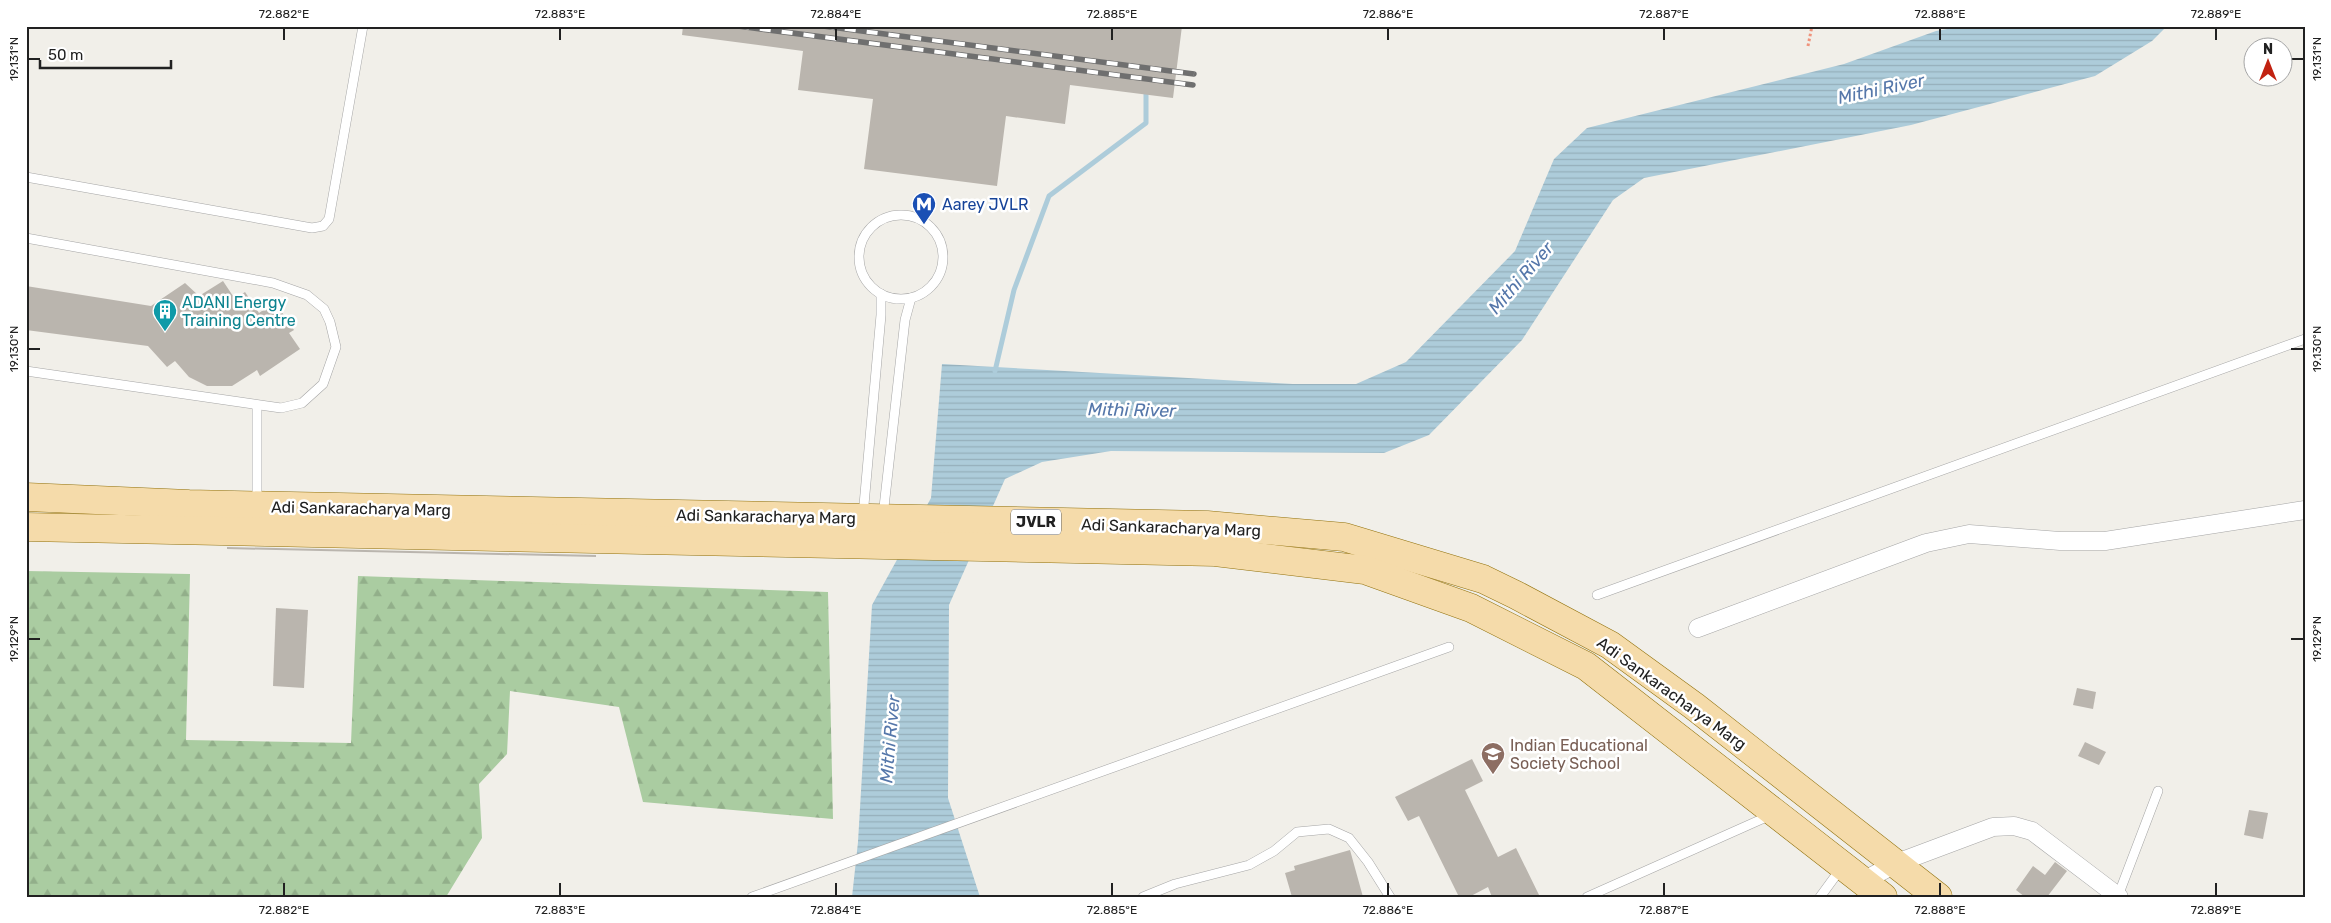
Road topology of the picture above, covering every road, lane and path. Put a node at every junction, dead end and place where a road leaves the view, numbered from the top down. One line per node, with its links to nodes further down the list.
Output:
1 (363, 26): 4 (lane)
2 (1812, 26): 3 (path)
3 (1808, 46)
4 (26, 177)
5 (26, 238): 10 (lane)
6 (881, 294): 7 (lane); 7 (lane); 14 (lane)
7 (911, 298): 14 (lane)
8 (2305, 339): 16 (lane)
9 (26, 371): 10 (lane)
10 (257, 404): 12 (lane)
11 (26, 497): 12 (main road, Adi Sankaracharya Marg / JVLR)
12 (257, 506): 14 (main road, Adi Sankaracharya Marg / JVLR)
13 (2305, 510): 17 (street)
14 (872, 518): 21 (main road, Adi Sankaracharya Marg / JVLR)
15 (26, 527): 20 (main road, Adi Sankaracharya Marg / JVLR)
16 (1597, 595)
17 (1698, 628)
18 (1449, 647): 24 (lane)
19 (2158, 791): 23 (lane)
20 (1775, 812): 22 (main road, Adi Sankaracharya Marg / JVLR); 27 (lane)
21 (1897, 863): 22 (street); 23 (street); 29 (main road, Adi Sankaracharya Marg / JVLR)
22 (1865, 885): 28 (lane)
23 (2119, 896)
24 (752, 897)
25 (1143, 897): 26 (lane)
26 (1390, 897)
27 (1587, 897)
28 (1820, 897)
29 (1938, 897)

